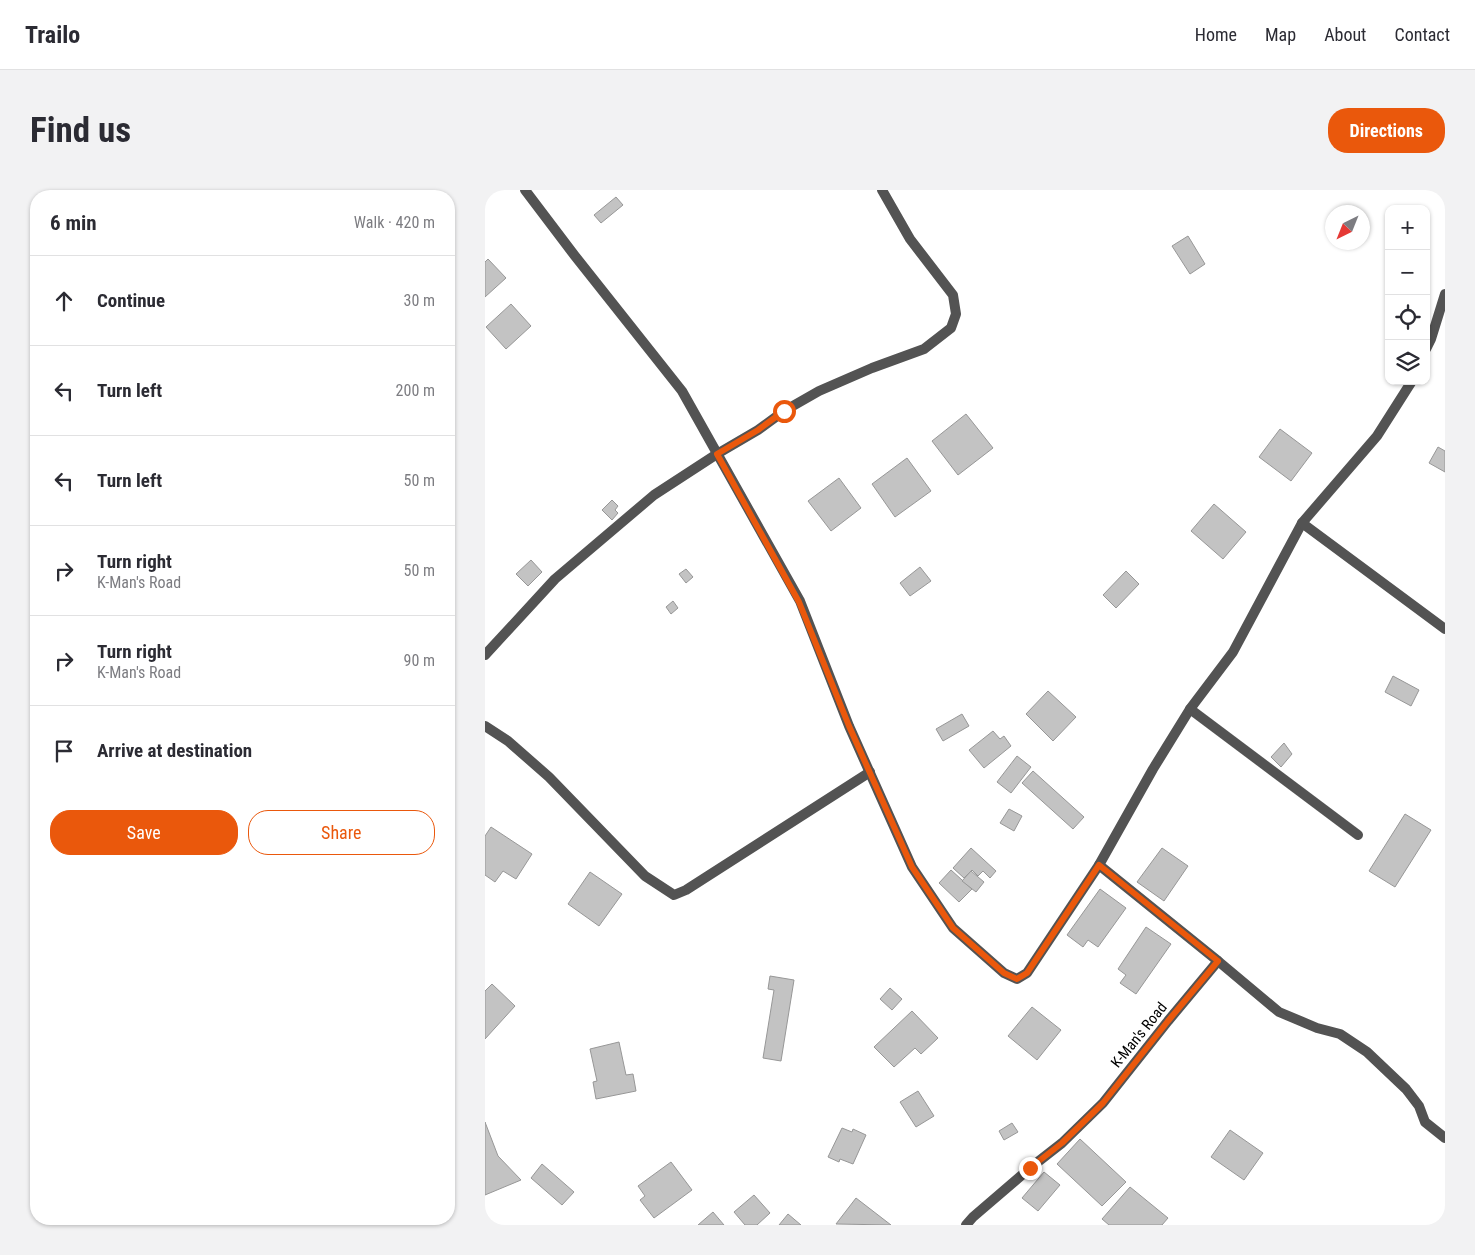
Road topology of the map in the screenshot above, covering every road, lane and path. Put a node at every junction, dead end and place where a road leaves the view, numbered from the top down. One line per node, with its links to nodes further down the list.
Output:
1 (525, 190): 6 (street)
2 (882, 190): 6 (street)
3 (1445, 294): 4 (street)
4 (1430, 341)
5 (1409, 385): 7 (street)
6 (717, 454): 9 (street); 12 (street)
7 (1301, 523): 8 (street); 10 (street)
8 (1445, 629)
9 (485, 655)
10 (1190, 708): 13 (street); 14 (street)
11 (485, 726): 12 (street)
12 (870, 772): 14 (street)
13 (1358, 835)
14 (1099, 865): 15 (street)
15 (1218, 961): 16 (street); 17 (street, K-Man's Road)
16 (1445, 1138)
17 (966, 1225)

